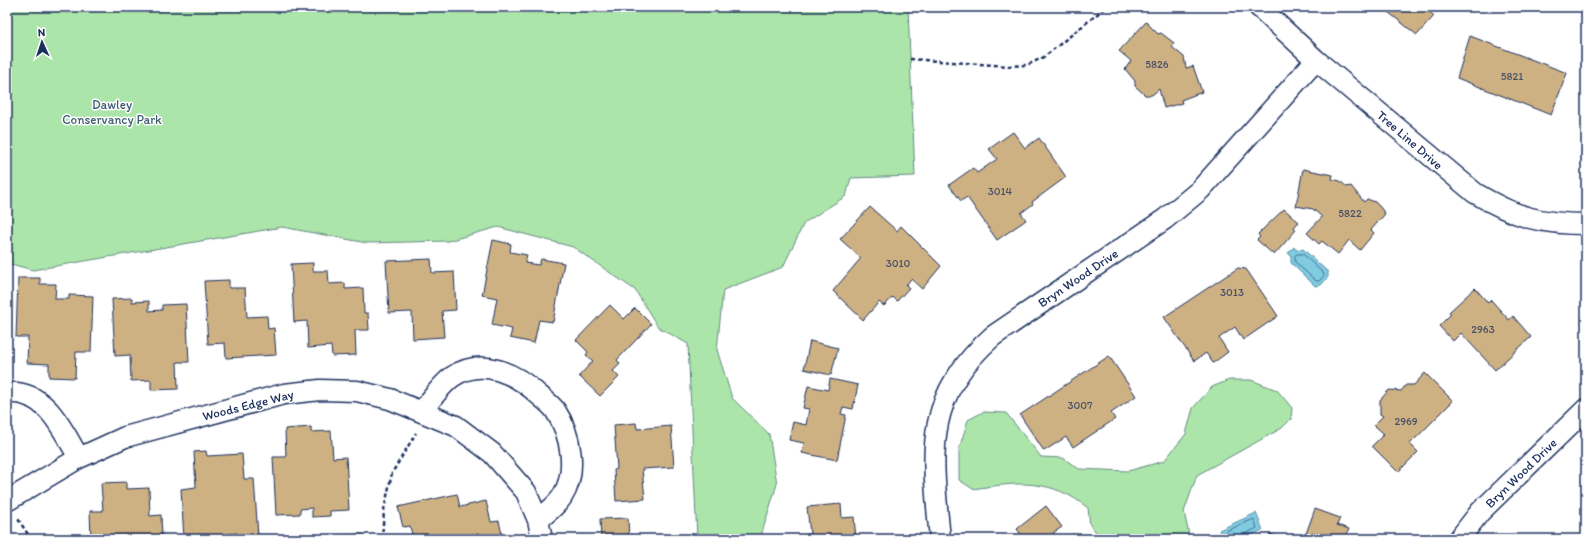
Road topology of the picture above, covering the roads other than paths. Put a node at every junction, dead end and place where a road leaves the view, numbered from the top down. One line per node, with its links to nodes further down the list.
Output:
1 (1259, 7): 2 (street, Tree Line Drive)
2 (1316, 60): 3 (street, Tree Line Drive); 10 (street, Bryn Wood Drive)
3 (1586, 224)
4 (7, 393): 7 (street)
5 (1586, 410): 11 (street, Bryn Wood Drive)
6 (422, 411): 7 (street, Woods Edge Way); 9 (street, Woods Edge Way); 9 (street, Woods Edge Way)
7 (79, 458): 8 (street, Woods Edge Way)
8 (7, 501)
9 (540, 530)
10 (940, 539)
11 (1459, 539)

